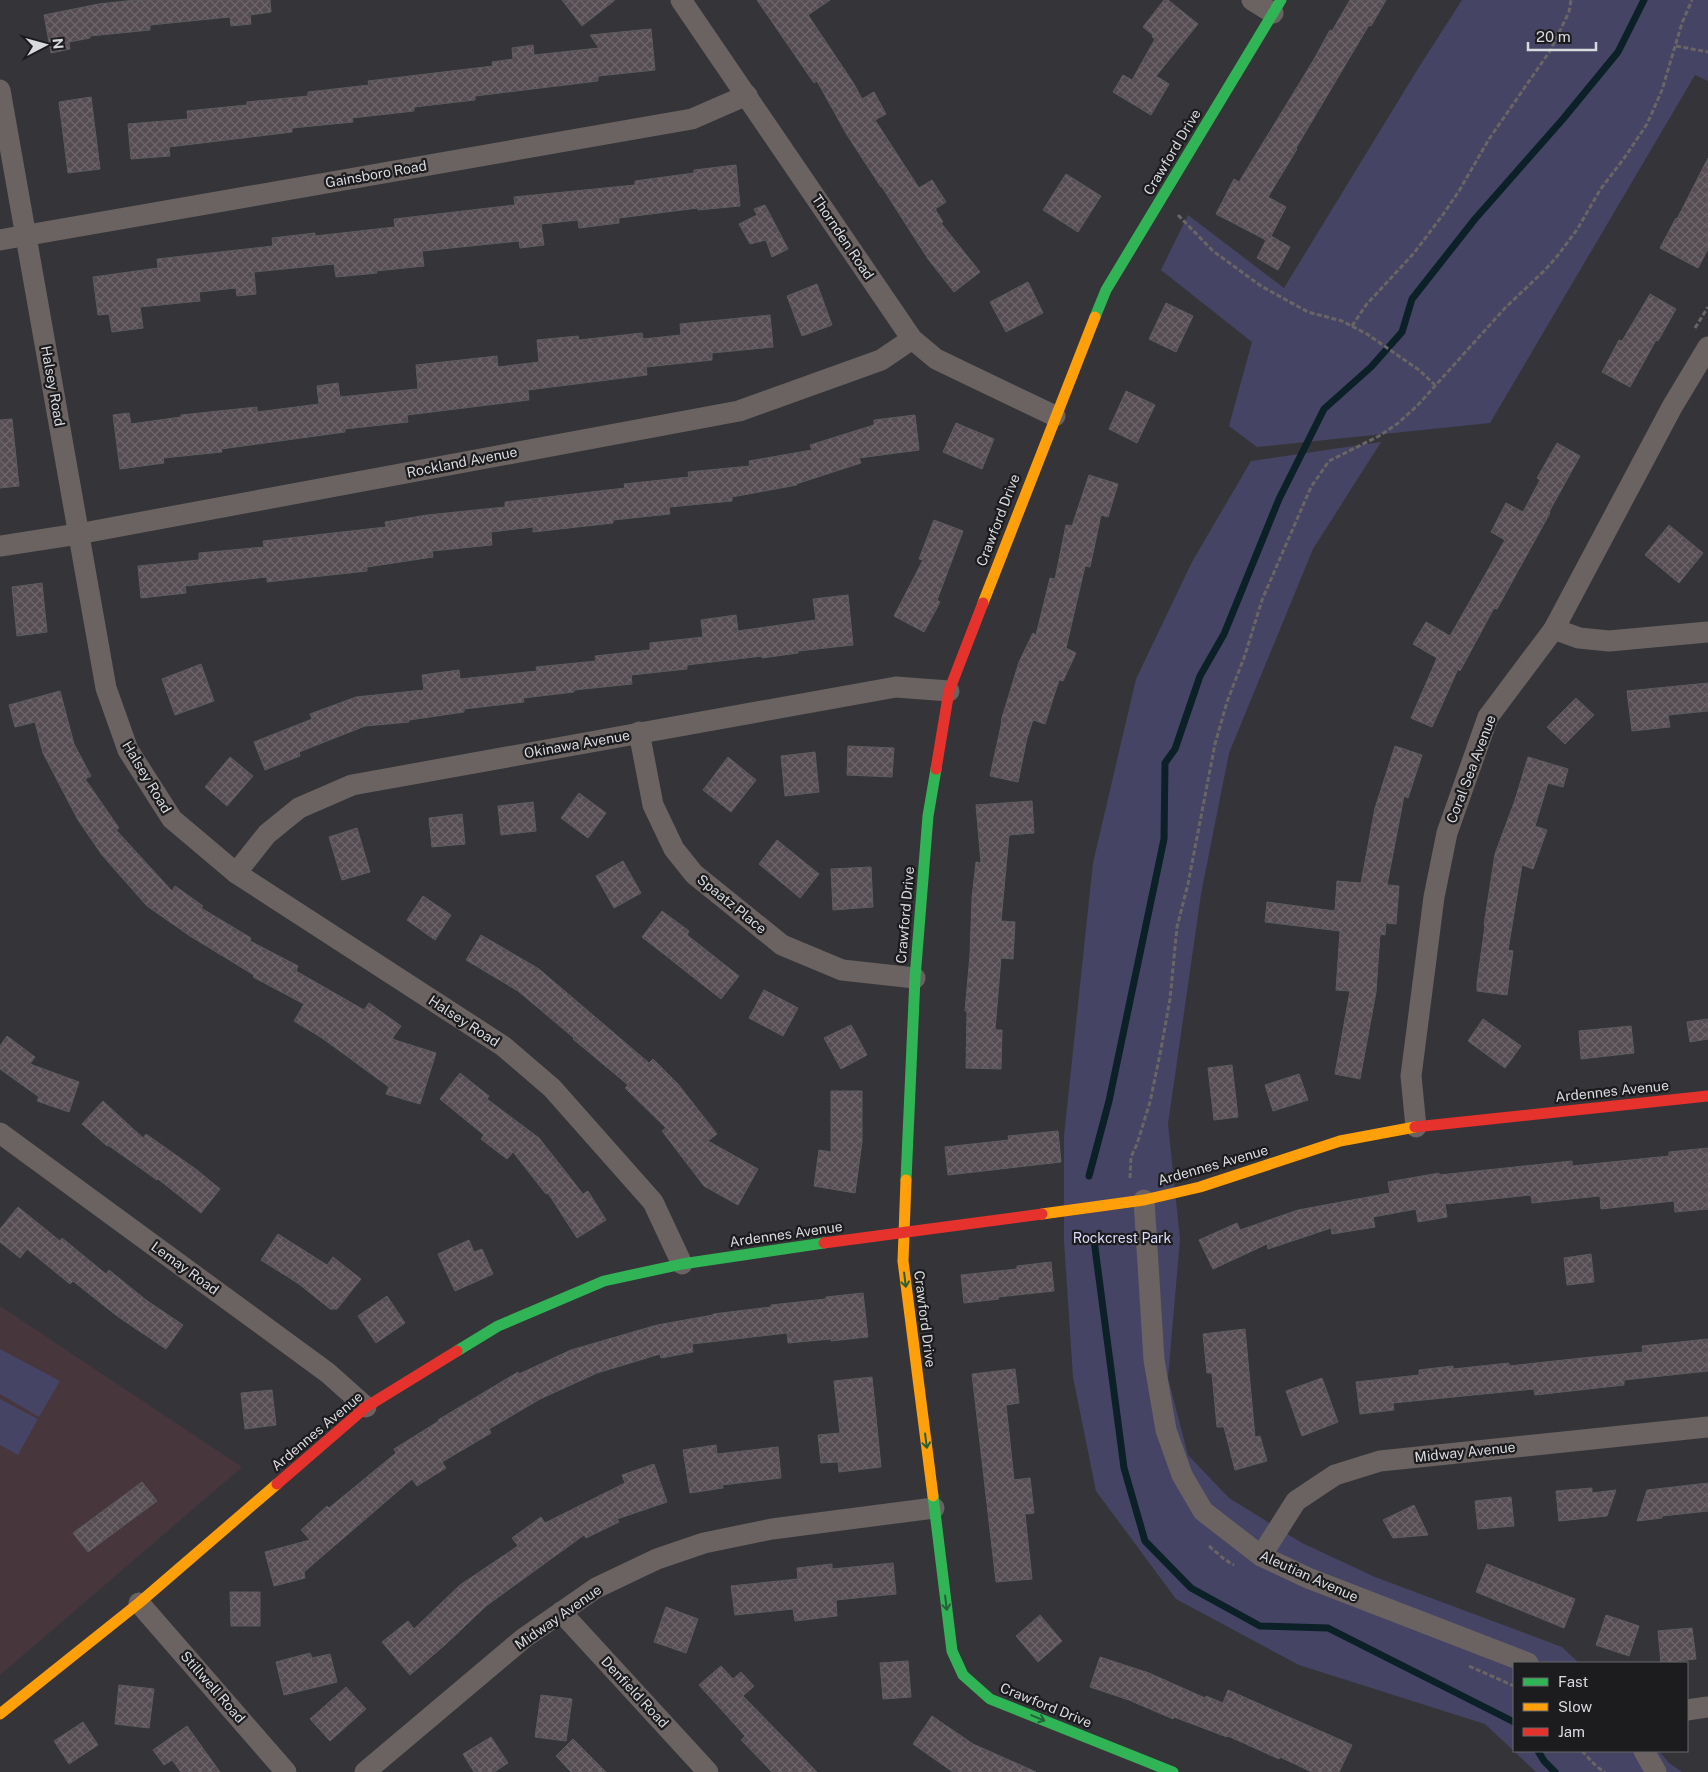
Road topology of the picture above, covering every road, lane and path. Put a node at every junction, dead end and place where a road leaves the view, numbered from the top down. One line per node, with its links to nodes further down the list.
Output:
1 (681, 0): 9 (street, Thornden Road)
2 (1252, 0): 5 (street)
3 (1571, 0): 13 (path)
4 (1692, 0): 6 (path)
5 (1277, 6): 10 (street, Crawford Drive)
6 (1676, 46): 7 (path); 16 (path)
7 (1708, 52)
8 (0, 90): 11 (street, Halsey Road)
9 (747, 95): 11 (street, Gainsboro Road); 14 (street, Thornden Road)
10 (1159, 202): 13 (path); 17 (street, Crawford Drive)
11 (26, 236): 12 (street, Gainsboro Road); 18 (street, Halsey Road)
12 (0, 240)
13 (1352, 326): 16 (path)
14 (912, 339): 17 (street, Thornden Road); 18 (street, Rockland Avenue)
15 (1708, 347): 20 (street, Coral Sea Avenue)
16 (1435, 386): 29 (path)
17 (1055, 416): 22 (street, Crawford Drive)
18 (78, 534): 19 (street, Rockland Avenue); 24 (street, Halsey Road)
19 (0, 546)
20 (1554, 629): 21 (street); 27 (street, Coral Sea Avenue)
21 (1708, 632)
22 (949, 690): 23 (street, Okinawa Avenue); 25 (street, Crawford Drive)
23 (639, 732): 24 (street, Okinawa Avenue); 25 (street, Spaatz Place)
24 (236, 873): 31 (street, Halsey Road)
25 (914, 978): 30 (street, Crawford Drive)
26 (1708, 1096): 27 (street, Ardennes Avenue)
27 (1416, 1127): 29 (street, Ardennes Avenue)
28 (0, 1133): 32 (street, Lemay Road)
29 (1136, 1201): 30 (street, Ardennes Avenue); 36 (street, Aleutian Avenue)
30 (904, 1232): 31 (street, Ardennes Avenue); 34 (street, Crawford Drive, one-way to 34)
31 (682, 1264): 32 (street, Ardennes Avenue)
32 (366, 1407): 38 (street, Ardennes Avenue)
33 (1708, 1427): 36 (street, Midway Avenue)
34 (934, 1508): 39 (street, Midway Avenue); 51 (street, Crawford Drive, one-way to 51)
35 (1203, 1539): 37 (path)
36 (1260, 1556): 40 (street, Aleutian Avenue)
37 (1240, 1568)
38 (139, 1603): 45 (street, Ardennes Avenue); 48 (street, Stillwell Road)
39 (561, 1612): 49 (street, Midway Avenue); 50 (street, Denfield Road)
40 (1525, 1662)
41 (1464, 1663): 42 (path)
42 (1513, 1686)
43 (1708, 1706): 44 (street)
44 (1688, 1710)
45 (0, 1714)
46 (1583, 1752): 52 (path)
47 (1645, 1752): 53 (street)
48 (286, 1772)
49 (365, 1772)
50 (708, 1772)
51 (1173, 1772)
52 (1605, 1772)
53 (1656, 1772)

